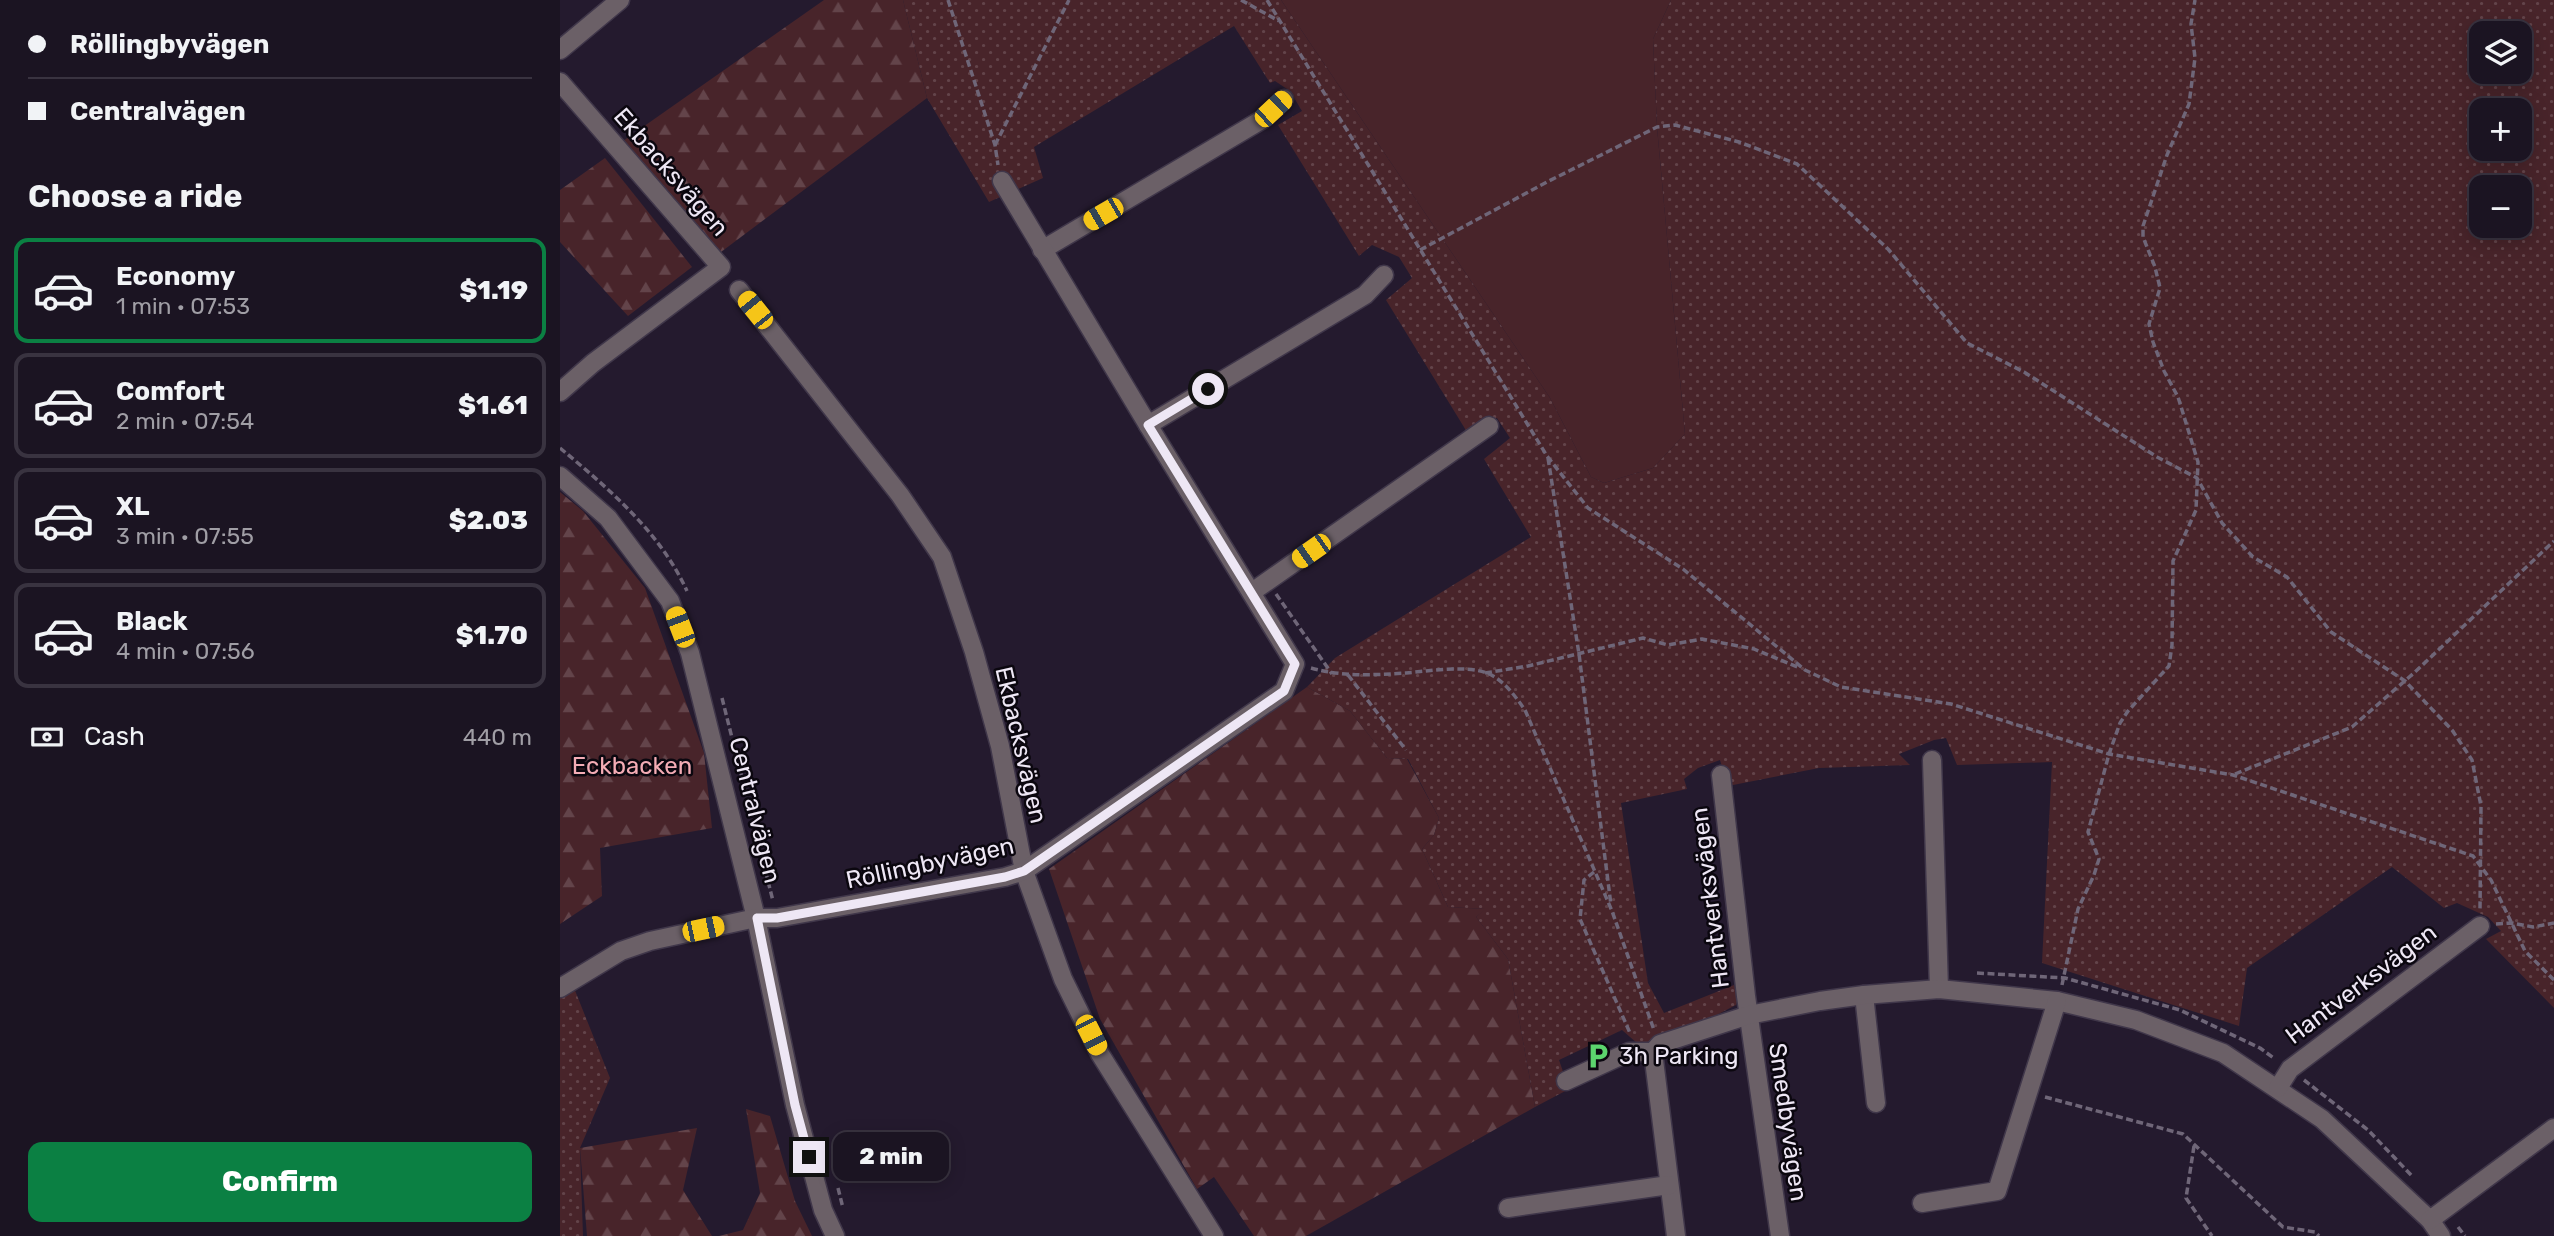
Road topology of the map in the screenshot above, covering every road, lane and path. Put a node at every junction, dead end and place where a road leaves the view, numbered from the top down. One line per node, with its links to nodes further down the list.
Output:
1 (620, 0): 8 (street)
2 (948, 0): 3 (path)
3 (1069, 0)
4 (1241, 0): 7 (path)
5 (1267, 0): 7 (path)
6 (2195, 0): 21 (path)
7 (1279, 21): 13 (path)
8 (560, 50)
9 (560, 82): 16 (street, Ekbacksvägen)
10 (1284, 99): 12 (street)
11 (1002, 181): 12 (street)
12 (1042, 250): 17 (street)
13 (1420, 250): 19 (path); 21 (path)
14 (1384, 275): 17 (street)
15 (739, 290): 36 (street, Ekbacksvägen)
16 (560, 392)
17 (1148, 425): 23 (street)
18 (1489, 426): 23 (street)
19 (1547, 456): 24 (path); 26 (path)
20 (560, 476): 39 (street, Centralvägen)
21 (2197, 478): 29 (path); 31 (path)
22 (2554, 541): 29 (path)
23 (1252, 592): 25 (street)
24 (1579, 654): 26 (path); 27 (path); 38 (path)
25 (1295, 664): 28 (path); 36 (street, Röllingbyvägen)
26 (1805, 670): 31 (path)
27 (1485, 673): 28 (path); 37 (path)
28 (1348, 675): 30 (path)
29 (2405, 681): 34 (path); 35 (path)
30 (1406, 750)
31 (2109, 754): 34 (path); 44 (path)
32 (1932, 760): 47 (street)
33 (1721, 775): 50 (street, Hantverksvägen)
34 (2233, 775): 35 (path)
35 (2480, 865): 40 (path); 42 (path)
36 (1024, 871): 39 (street, Röllingbyvägen); 66 (street, Ekbacksvägen)
37 (1594, 872): 38 (path); 51 (path)
38 (1612, 911): 52 (path)
39 (757, 918): 46 (street, Röllingbyvägen); 65 (street, Centralvägen)
40 (2512, 923): 41 (path); 42 (path); 45 (path)
41 (2554, 923)
42 (2480, 926): 53 (street, Hantverksvägen)
43 (1976, 973): 44 (path)
44 (2065, 978): 49 (path); 53 (path)
45 (2554, 980)
46 (560, 988)
47 (1939, 989): 48 (street, Hantverksvägen); 49 (street, Hantverksvägen)
48 (1864, 996): 50 (street, Hantverksvägen); 57 (street)
49 (2057, 1001): 55 (street, Hantverksvägen); 56 (street)
50 (1749, 1015): 52 (street, Hantverksvägen); 68 (street, Smedbyvägen)
51 (1636, 1040)
52 (1649, 1044): 54 (street, Hantverksvägen); 61 (street)
53 (2290, 1069): 55 (street, Hantverksvägen); 60 (path)
54 (1566, 1081)
55 (2278, 1088): 64 (street, Hantverksvägen)
56 (2029, 1093): 59 (path); 62 (street)
57 (1876, 1103)
58 (2554, 1128): 64 (street)
59 (2194, 1146): 69 (path); 70 (path)
60 (2416, 1180)
61 (1670, 1185): 63 (street); 67 (street)
62 (1922, 1203)
63 (1507, 1208)
64 (2437, 1215): 71 (street, Hantverksvägen); 72 (path)
65 (835, 1236)
66 (1214, 1236)
67 (1676, 1236)
68 (1780, 1236)
69 (2212, 1236)
70 (2319, 1236)
71 (2441, 1236)
72 (2465, 1236)

